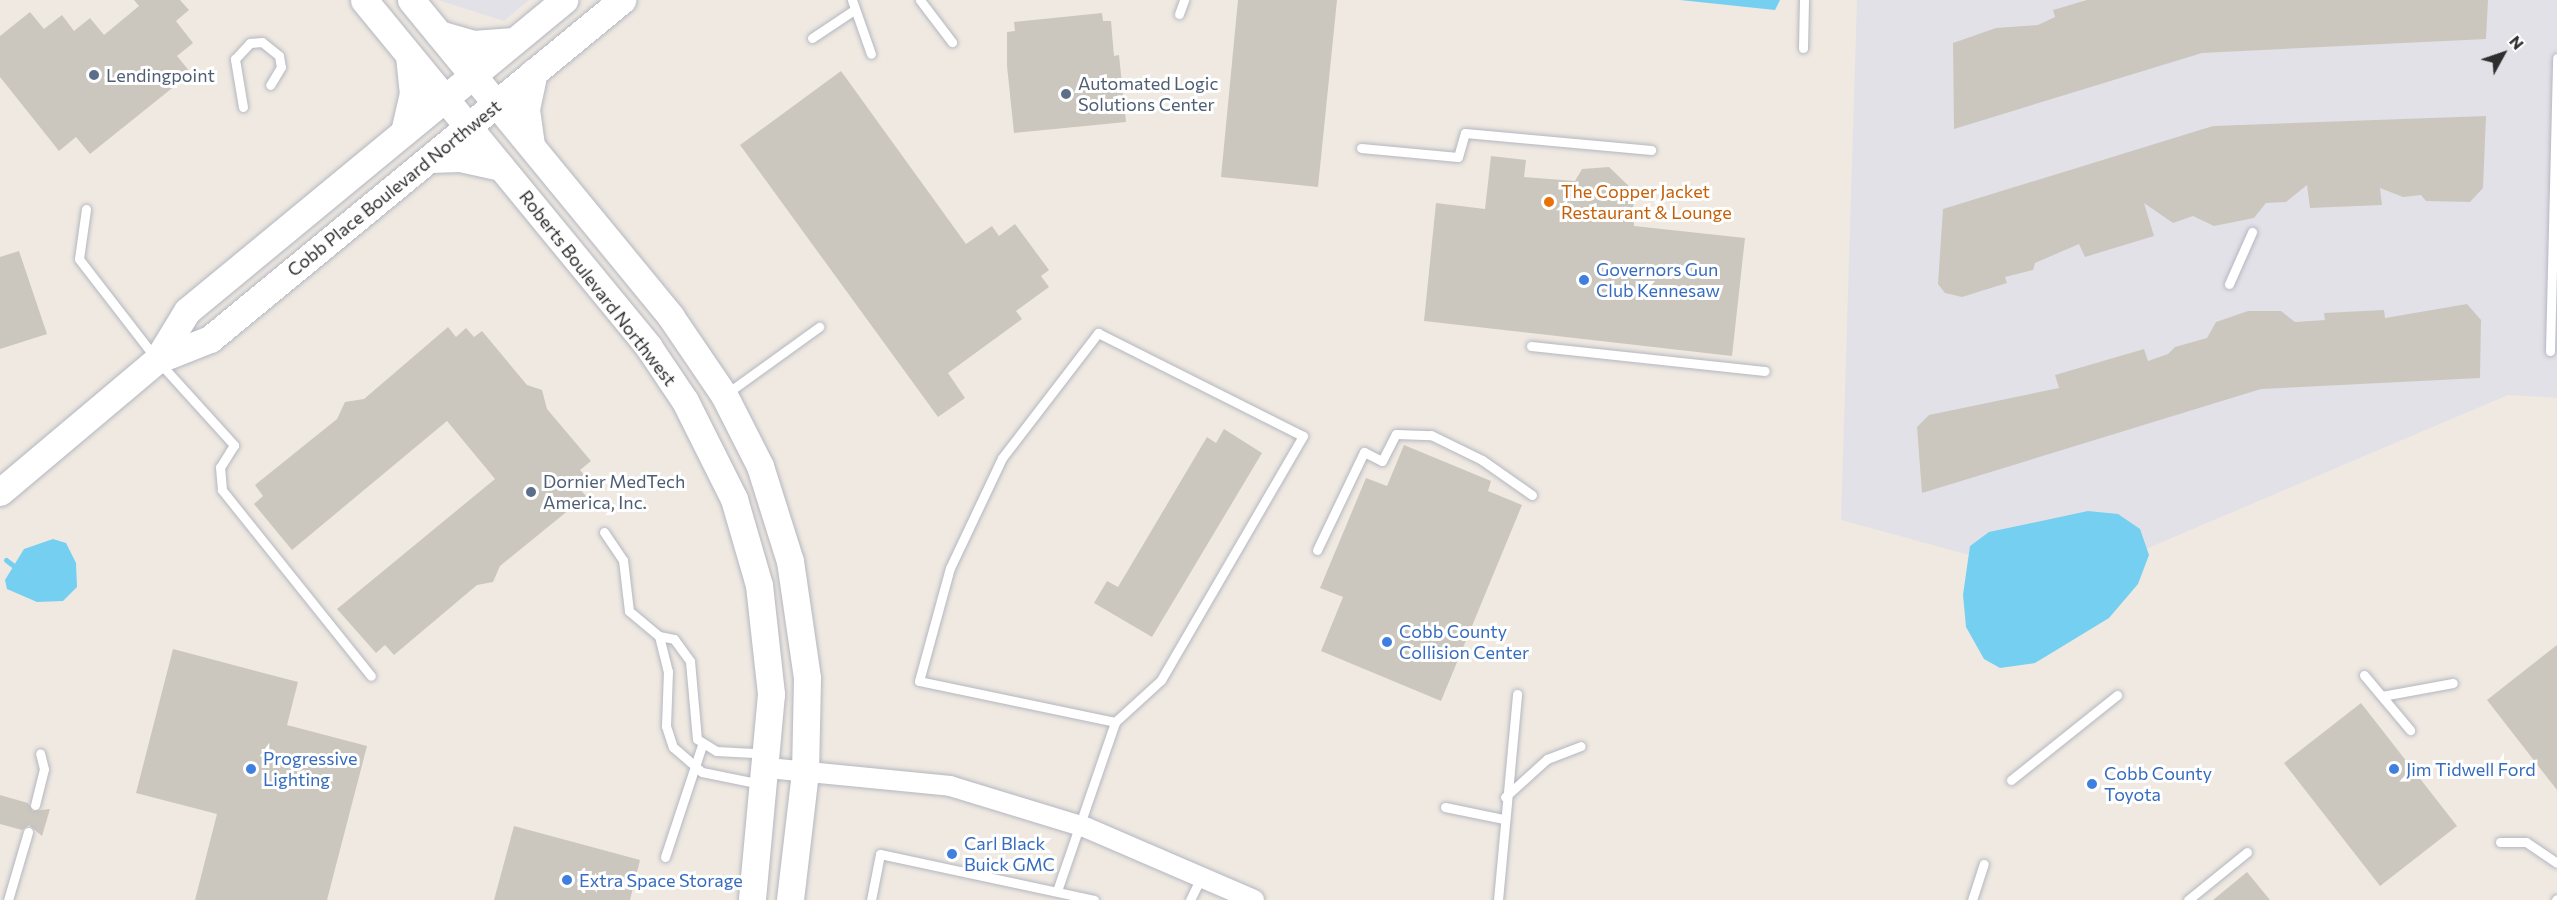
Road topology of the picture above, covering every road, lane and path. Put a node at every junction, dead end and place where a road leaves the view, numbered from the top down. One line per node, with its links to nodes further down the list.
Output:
1 (364, 0): 16 (street, Roberts Boulevard Northwest)
2 (411, 0): 10 (street, Roberts Boulevard Northwest)
3 (564, 0): 12 (street, Cobb Place Boulevard Northwest)
4 (622, 0): 19 (street, Cobb Place Boulevard Northwest)
5 (920, 0): 13 (lane)
6 (1184, 0): 9 (lane)
7 (1804, 0): 14 (lane)
8 (853, 5): 11 (lane); 15 (lane)
9 (1179, 14)
10 (439, 34): 12 (street); 20 (street, Roberts Boulevard Northwest)
11 (812, 38)
12 (514, 41): 20 (street, Cobb Place Boulevard Northwest)
13 (952, 42)
14 (1803, 48)
15 (871, 54)
16 (409, 55): 22 (street, Roberts Boulevard Northwest); 26 (street)
17 (2557, 58): 18 (lane)
18 (2556, 70): 37 (lane)
19 (534, 72): 23 (street, Cobb Place Boulevard Northwest); 27 (street)
20 (473, 75): 22 (street, Cobb Place Boulevard Northwest); 23 (street, Roberts Boulevard Northwest)
21 (270, 85): 24 (lane)
22 (444, 98): 25 (street, Roberts Boulevard Northwest); 26 (street, Cobb Place Boulevard Northwest)
23 (496, 104): 25 (street, Cobb Place Boulevard Northwest); 27 (street, Roberts Boulevard Northwest)
24 (243, 106)
25 (468, 127): 30 (street, Cobb Place Boulevard Northwest); 31 (street, Roberts Boulevard Northwest)
26 (404, 132): 38 (street, Cobb Place Boulevard Northwest)
27 (531, 147): 40 (street, Roberts Boulevard Northwest)
28 (1361, 148): 29 (lane)
29 (1651, 150)
30 (429, 159): 31 (street); 38 (street, Cobb Place Boulevard Northwest)
31 (501, 167): 58 (street, Roberts Boulevard Northwest)
32 (86, 209): 38 (lane)
33 (2252, 232): 34 (lane)
34 (2229, 284)
35 (819, 327): 40 (lane)
36 (1531, 346): 39 (lane)
37 (2550, 351)
38 (157, 360): 41 (street, Cobb Place Boulevard Northwest); 47 (lane)
39 (1765, 371)
40 (724, 395): 59 (street, Roberts Boulevard Northwest)
41 (4, 480)
42 (1532, 495): 44 (lane)
43 (604, 532): 45 (lane)
44 (1317, 550)
45 (659, 636): 54 (lane); 57 (lane)
46 (2364, 675): 51 (lane)
47 (371, 676)
48 (2453, 684): 51 (lane)
49 (1517, 694): 61 (lane)
50 (2117, 694): 60 (lane)
51 (2382, 696): 53 (lane)
52 (1115, 722): 52 (lane); 65 (lane)
53 (2410, 730)
54 (702, 745): 57 (lane); 58 (lane)
55 (1581, 746): 61 (lane)
56 (40, 753): 62 (lane)
57 (692, 765): 58 (lane); 69 (lane)
58 (768, 768): 59 (street); 75 (street, Roberts Boulevard Northwest)
59 (805, 772): 65 (street); 76 (street, Roberts Boulevard Northwest)
60 (2011, 780)
61 (1505, 797): 64 (lane)
62 (35, 805)
63 (1445, 807): 64 (lane)
64 (1503, 819): 81 (lane)
65 (1079, 825): 72 (street); 73 (lane)
66 (28, 832): 74 (lane)
67 (2500, 842): 70 (lane)
68 (2247, 852): 83 (lane)
69 (665, 857)
70 (2557, 863)
71 (1984, 864): 82 (lane)
72 (1201, 877): 79 (lane); 80 (street)
73 (1058, 888): 77 (lane); 78 (lane)
74 (8, 900)
75 (752, 900)
76 (790, 900)
77 (872, 900)
78 (1094, 900)
79 (1190, 900)
80 (1254, 900)
81 (1498, 900)
82 (1972, 900)
83 (2188, 900)

